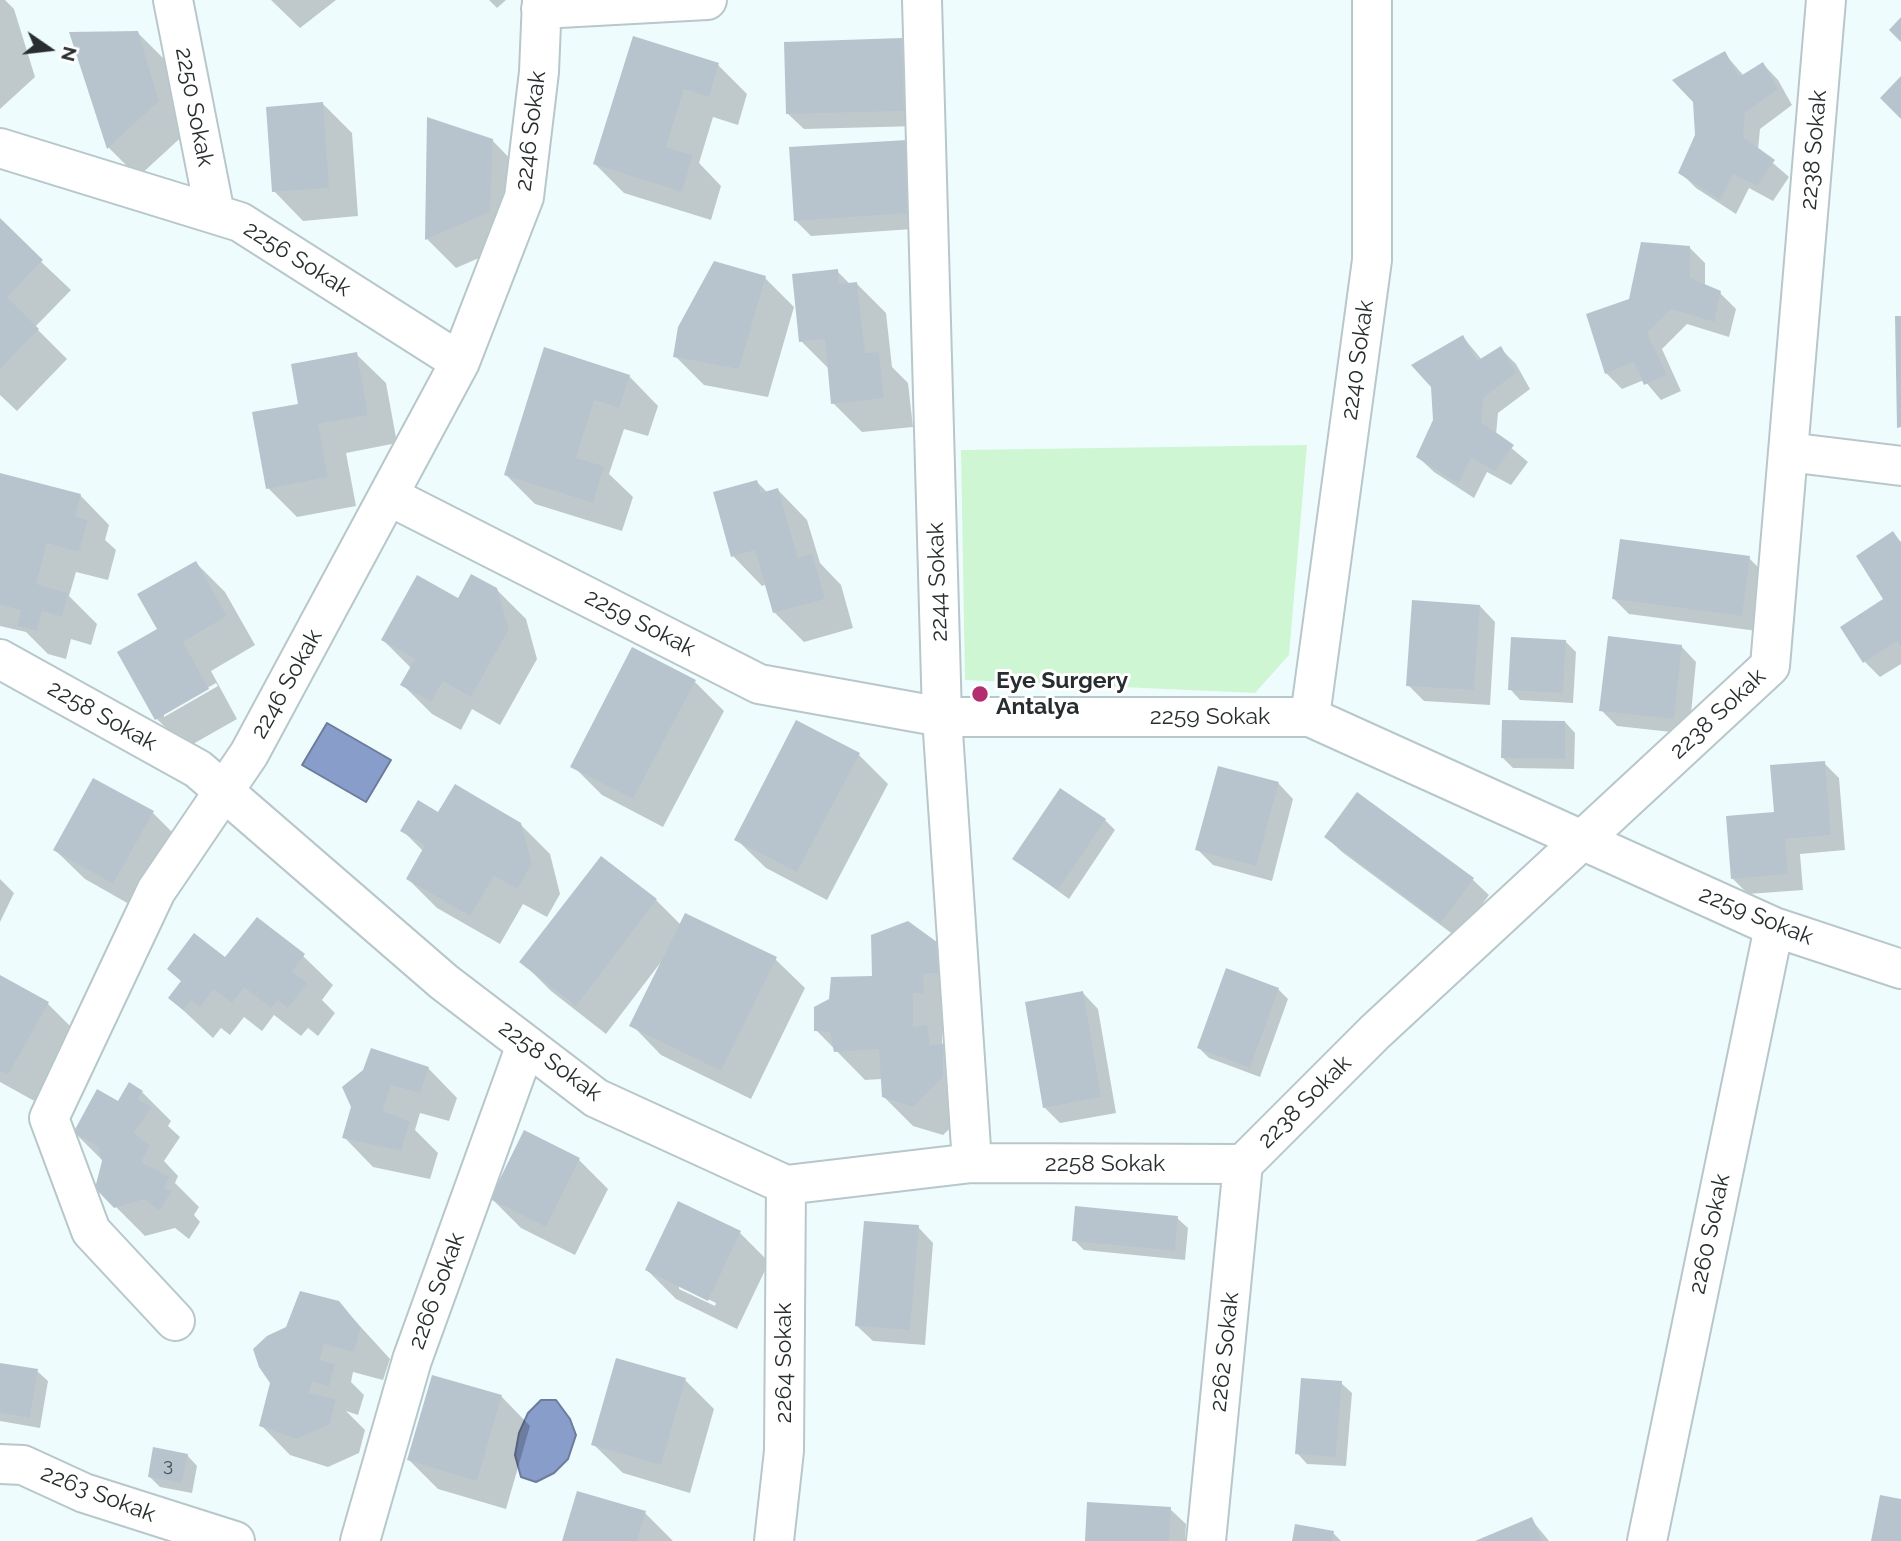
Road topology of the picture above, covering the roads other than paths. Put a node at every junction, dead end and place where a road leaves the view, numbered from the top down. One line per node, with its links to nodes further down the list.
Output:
1 (173, 0): 8 (street, 2250 Sokak)
2 (707, 0): 6 (street)
3 (922, 0): 14 (street, 2244 Sokak)
4 (1372, 0): 15 (street, 2240 Sokak)
5 (1826, 0): 10 (street, 2238 Sokak)
6 (541, 4): 9 (street, 2246 Sokak)
7 (0, 148): 8 (street, 2256 Sokak)
8 (215, 214): 9 (street, 2256 Sokak)
9 (460, 362): 12 (street, 2246 Sokak)
10 (1788, 453): 11 (street); 17 (street, 2238 Sokak)
11 (1901, 466)
12 (389, 496): 14 (street, 2259 Sokak); 16 (street, 2246 Sokak)
13 (0, 659): 16 (street, 2258 Sokak)
14 (942, 717): 15 (street, 2259 Sokak); 21 (street, 2244 Sokak)
15 (1310, 717): 17 (street, 2259 Sokak)
16 (223, 792): 20 (street, 2258 Sokak); 24 (street, 2246 Sokak)
17 (1582, 840): 18 (street, 2259 Sokak); 22 (street, 2238 Sokak)
18 (1774, 926): 19 (street, 2259 Sokak); 30 (street, 2260 Sokak)
19 (1901, 969)
20 (526, 1045): 23 (street, 2258 Sokak); 27 (street, 2266 Sokak)
21 (972, 1163): 22 (street, 2258 Sokak); 23 (street, 2258 Sokak)
22 (1243, 1164): 29 (street, 2262 Sokak)
23 (786, 1185): 28 (street, 2264 Sokak)
24 (175, 1321)
25 (0, 1464): 26 (street, 2263 Sokak)
26 (235, 1541)
27 (360, 1541)
28 (774, 1541)
29 (1206, 1541)
30 (1647, 1541)

